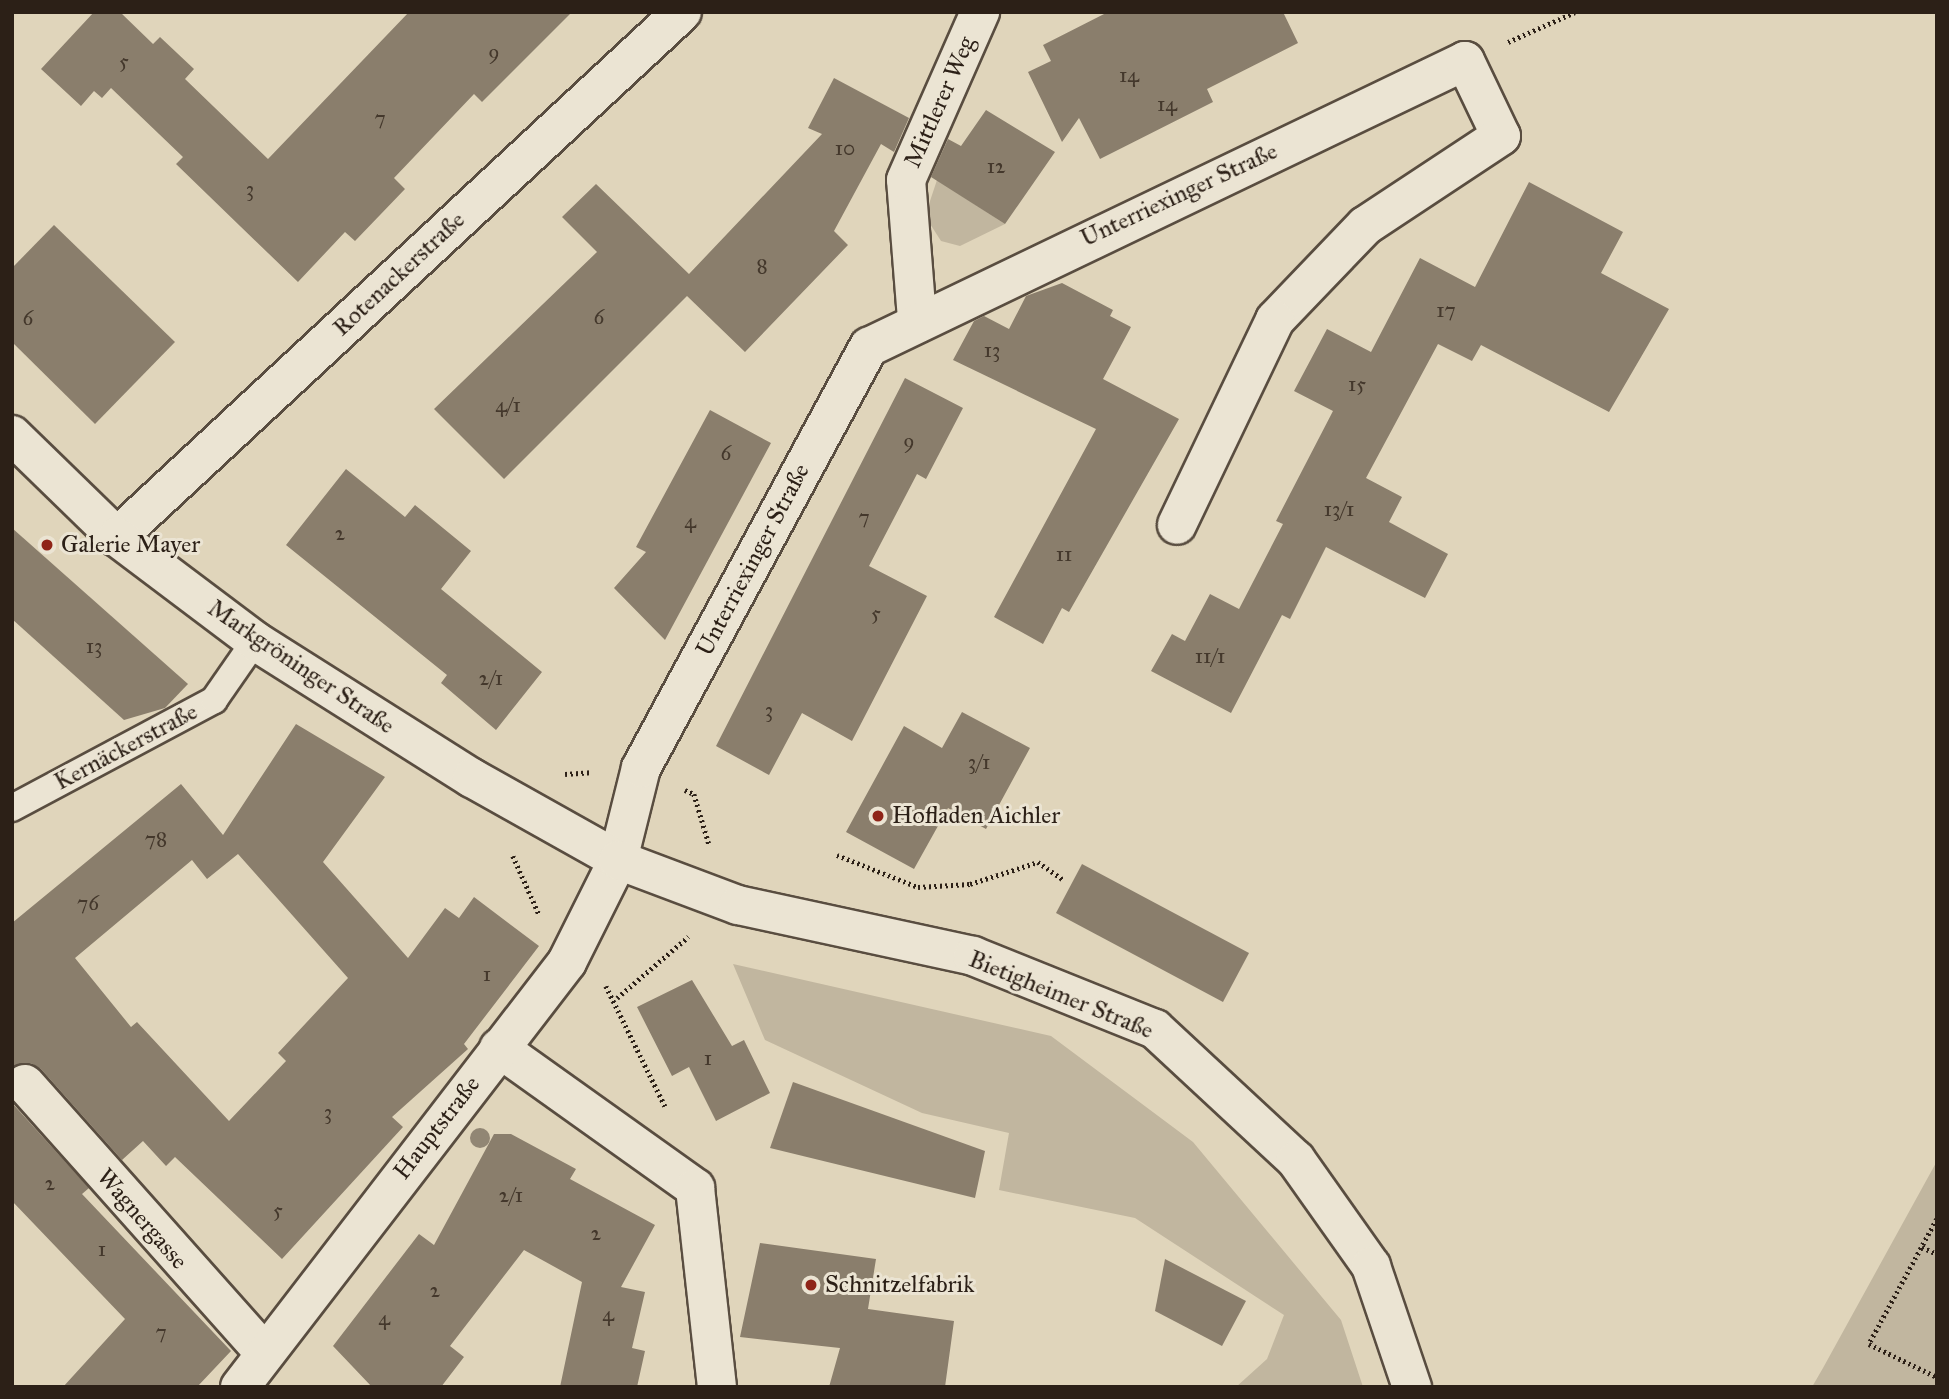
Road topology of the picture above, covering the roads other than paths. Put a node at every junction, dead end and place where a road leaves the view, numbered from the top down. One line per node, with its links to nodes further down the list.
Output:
1 (682, 12): 6 (street, Rotenackerstraße)
2 (980, 12): 3 (street, Mittlerer Weg)
3 (917, 319): 5 (street, Unterriexinger Straße); 9 (street, Unterriexinger Straße)
4 (12, 435): 6 (street, Markgröninger Straße)
5 (1177, 525)
6 (117, 537): 7 (street, Markgröninger Straße)
7 (255, 641): 8 (lane, Kernäckerstraße); 9 (street, Markgröninger Straße)
8 (12, 808)
9 (618, 860): 10 (street, Hauptstraße); 15 (street, Bietigheimer Straße)
10 (499, 1048): 12 (street, Hauptstraße); 14 (street)
11 (24, 1084): 12 (street, Wagnergasse)
12 (263, 1351): 13 (street, Hauptstraße)
13 (240, 1387)
14 (717, 1387)
15 (1412, 1387)

